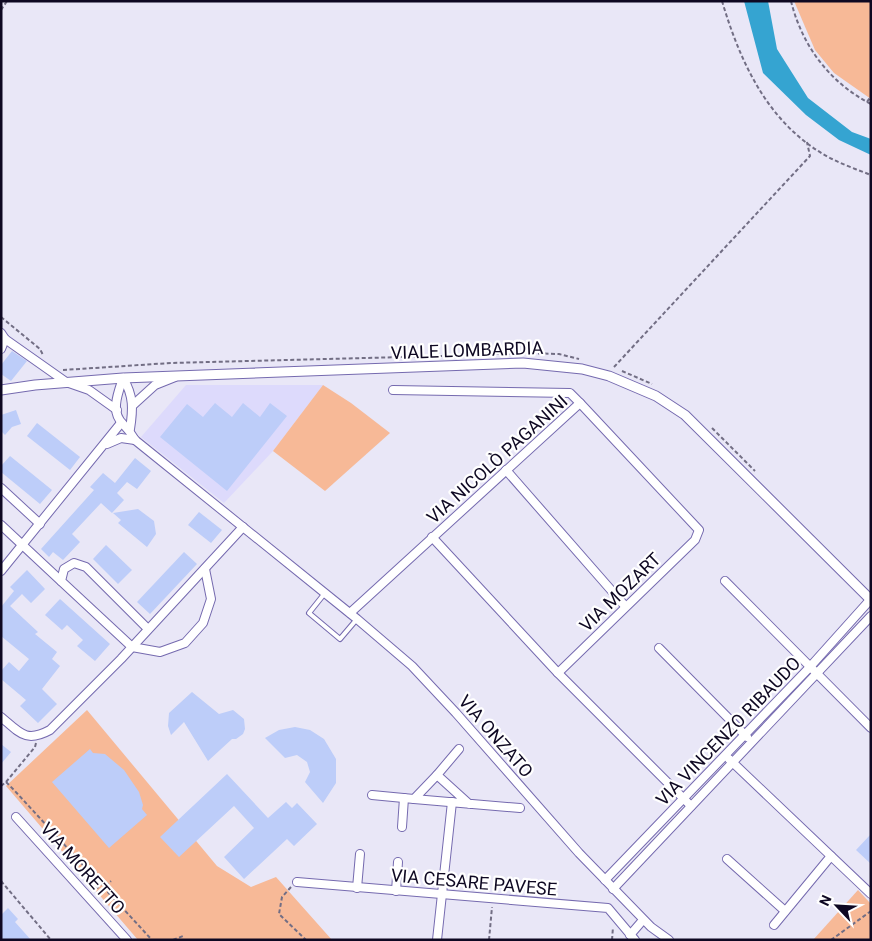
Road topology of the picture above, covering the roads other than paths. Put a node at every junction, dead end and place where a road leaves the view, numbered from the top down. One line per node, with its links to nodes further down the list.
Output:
1 (3, 336): 2 (street); 5 (street)
2 (1, 349)
3 (176, 376): 4 (street, VIALE LOMBARDIA); 9 (street); 28 (street, VIALE LOMBARDIA)
4 (123, 378): 5 (street, VIALE LOMBARDIA); 9 (street); 10 (street)
5 (66, 382): 6 (street, VIALE LOMBARDIA); 10 (street)
6 (1, 390)
7 (393, 390): 8 (street)
8 (580, 403): 15 (street, VIA NICOLÒ PAGANINI); 20 (street, VIA NICOLÒ PAGANINI)
9 (133, 405): 12 (street)
10 (117, 410): 11 (street)
11 (121, 423): 12 (street); 14 (street)
12 (130, 429): 13 (street)
13 (135, 440): 14 (street); 19 (street, VIA ONZATO)
14 (105, 445): 17 (street)
15 (506, 470): 21 (street, VIA NICOLÒ PAGANINI); 29 (street)
16 (1, 488): 17 (street)
17 (40, 524): 22 (street)
18 (1, 525): 22 (street)
19 (243, 527): 23 (street); 27 (street, VIA ONZATO)
20 (699, 530): 29 (street, VIA MOZART)
21 (432, 537): 30 (street, VIA NICOLÒ PAGANINI); 37 (street)
22 (23, 545): 24 (street); 25 (street)
23 (205, 569): 33 (street); 34 (street)
24 (1, 571)
25 (61, 581): 33 (street); 34 (street)
26 (725, 581): 36 (street)
27 (324, 593): 30 (street, VIA ONZATO); 32 (lane)
28 (870, 600): 36 (street, VIA VINCENZO RIBAUDO)
29 (625, 606): 37 (street, VIA MOZART)
30 (350, 614): 32 (street, VIA ONZATO)
31 (871, 616): 38 (street, VIA VINCENZO RIBAUDO)
32 (358, 619): 61 (street, VIA ONZATO)
33 (148, 629): 34 (street)
34 (132, 647): 39 (street)
35 (659, 648): 41 (street)
36 (809, 668): 38 (street); 41 (street, VIA VINCENZO RIBAUDO)
37 (558, 673): 49 (street)
38 (815, 674): 40 (street); 42 (street, VIA VINCENZO RIBAUDO)
39 (1, 717)
40 (871, 728)
41 (745, 735): 42 (street); 44 (street, VIA VINCENZO RIBAUDO)
42 (752, 742): 45 (street, VIA VINCENZO RIBAUDO)
43 (459, 749): 46 (street)
44 (725, 755): 45 (street); 49 (street, VIA VINCENZO RIBAUDO)
45 (733, 762): 53 (street, VIA VINCENZO RIBAUDO); 58 (street)
46 (437, 774): 50 (street); 52 (street)
47 (372, 795): 48 (street)
48 (404, 798): 50 (street); 56 (street)
49 (684, 798): 53 (street); 61 (street, VIA VINCENZO RIBAUDO)
50 (414, 799): 51 (street)
51 (452, 802): 52 (street); 66 (street)
52 (469, 804): 54 (street)
53 (691, 806): 64 (street, VIA VINCENZO RIBAUDO)
54 (520, 808)
55 (16, 817): 72 (street, VIA MORETTO)
56 (402, 827)
57 (360, 854): 63 (street)
58 (831, 856): 67 (street); 68 (street)
59 (727, 859): 68 (street)
60 (398, 862): 65 (street)
61 (605, 880): 64 (street, VIA ONZATO)
62 (297, 882): 63 (street, VIA CESARE PAVESE)
63 (357, 888): 65 (street, VIA CESARE PAVESE)
64 (613, 889): 69 (street, VIA ONZATO)
65 (396, 891): 66 (street, VIA CESARE PAVESE)
66 (443, 894): 71 (street, VIA CESARE PAVESE); 73 (street)
67 (871, 894)
68 (785, 910): 70 (street)
69 (643, 920): 71 (street); 74 (street, VIA ONZATO)
70 (774, 925)
71 (633, 938)
72 (127, 940)
73 (437, 940)
74 (669, 940)

